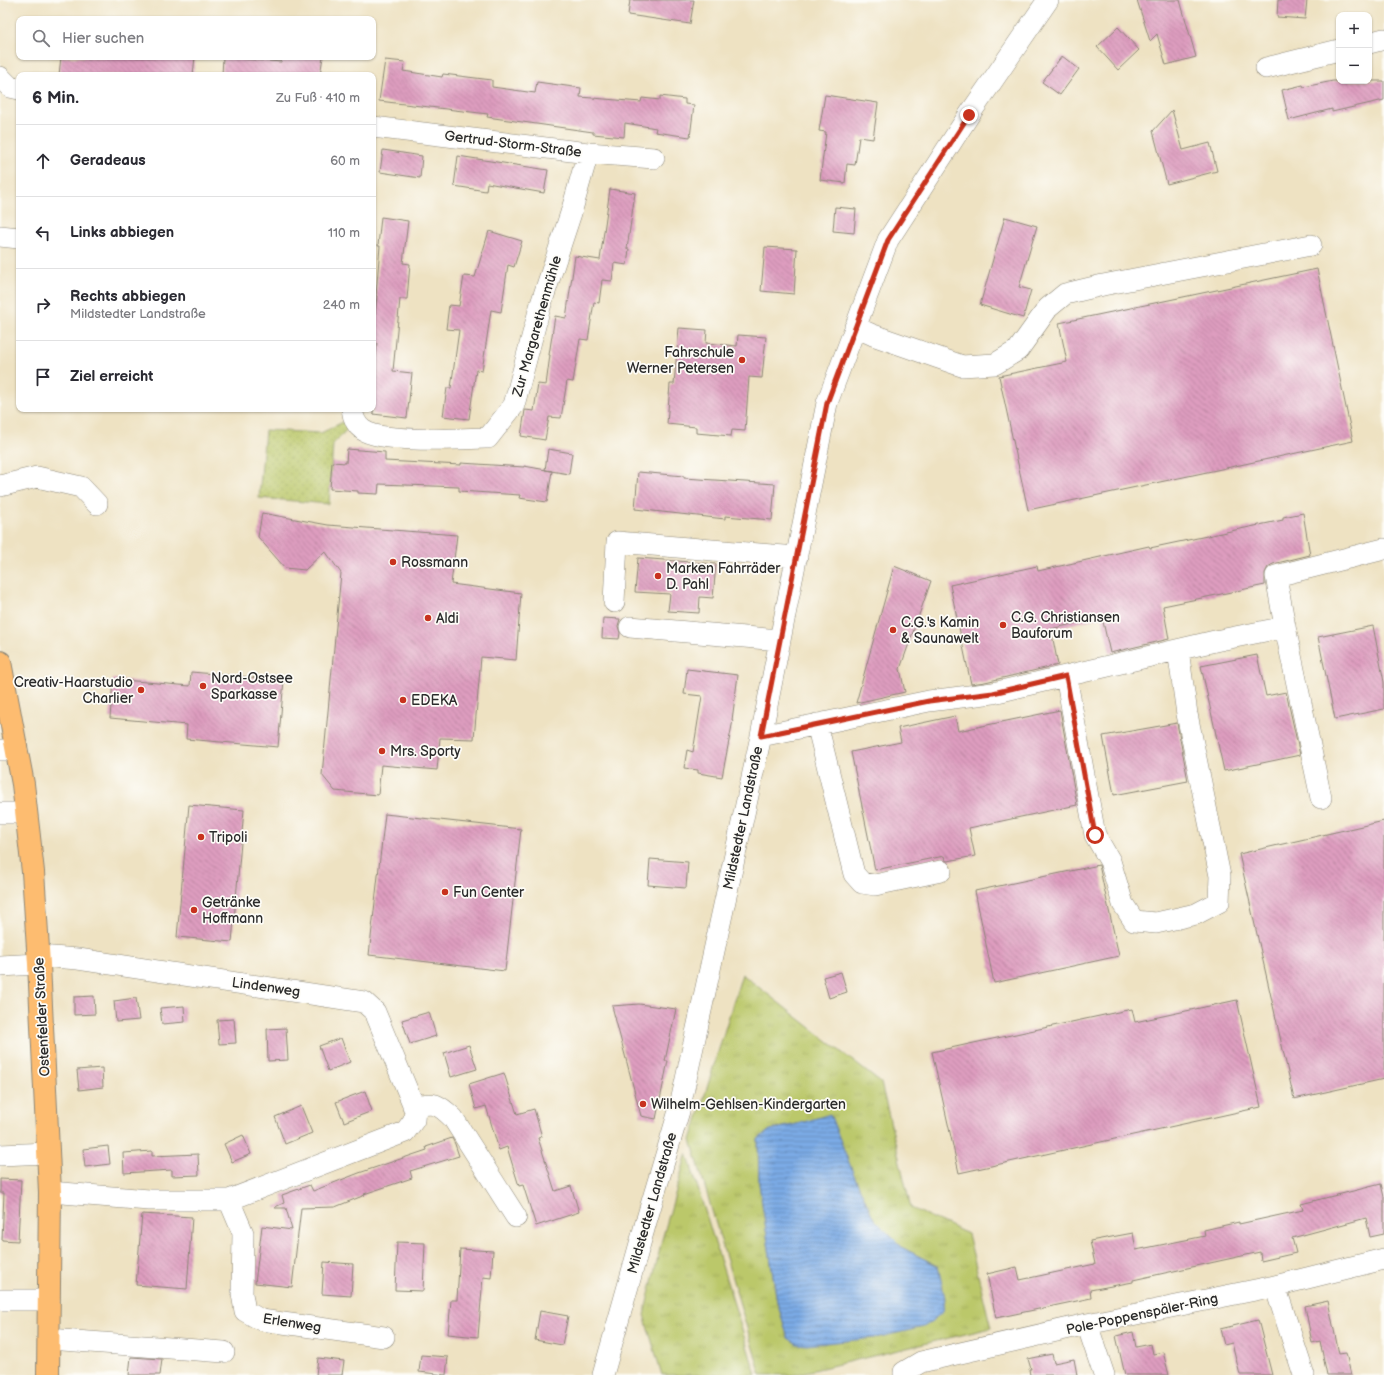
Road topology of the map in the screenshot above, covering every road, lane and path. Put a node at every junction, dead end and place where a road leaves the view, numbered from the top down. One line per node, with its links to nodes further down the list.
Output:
1 (1048, 0): 14 (street, Mildstedter Landstraße)
2 (1384, 39): 3 (street)
3 (1372, 42)
4 (1336, 51): 5 (street)
5 (1266, 68)
6 (0, 77): 7 (street)
7 (16, 88)
8 (376, 127): 9 (street, Gertrud-Storm-Straße)
9 (588, 153): 10 (street, Gertrud-Storm-Straße); 15 (street, Zur Margarethenmühle)
10 (654, 158)
11 (0, 236): 12 (street)
12 (16, 238)
13 (1311, 245): 14 (street)
14 (855, 327): 19 (street, Mildstedter Landstraße)
15 (352, 412)
16 (0, 486): 17 (street)
17 (97, 504)
18 (1384, 549): 22 (street)
19 (796, 557): 20 (street); 23 (street, Mildstedter Landstraße)
20 (614, 602)
21 (630, 627): 23 (street)
22 (1285, 627): 24 (street); 30 (street)
23 (779, 640): 28 (street, Mildstedter Landstraße)
24 (1178, 650): 26 (street); 26 (street)
25 (1, 675): 29 (main road, Ostenfelder Straße)
26 (1066, 676): 27 (street)
27 (817, 724): 28 (street); 33 (street)
28 (761, 736): 51 (street, Mildstedter Landstraße)
29 (8, 750): 32 (main road, Ostenfelder Straße)
30 (1321, 798)
31 (0, 813): 32 (street)
32 (26, 813): 34 (main road, Ostenfelder Straße)
33 (941, 871)
34 (39, 960): 35 (street, Lindenweg); 36 (street, Lindenweg); 37 (main road, Ostenfelder Straße)
35 (0, 966)
36 (413, 1113): 40 (street); 41 (street)
37 (48, 1153): 38 (street); 39 (main road, Ostenfelder Straße)
38 (0, 1155)
39 (50, 1192): 40 (street); 45 (main road, Ostenfelder Straße)
40 (229, 1200): 47 (street, Erlenweg)
41 (516, 1217)
42 (1384, 1259): 43 (street, Pole-Poppenspäler-Ring)
43 (1275, 1286): 46 (street, Pole-Poppenspäler-Ring); 54 (street)
44 (0, 1300): 45 (street)
45 (49, 1300): 48 (main road, Ostenfelder Straße)
46 (1087, 1324): 52 (street, Pole-Poppenspäler-Ring); 53 (street)
47 (384, 1337)
48 (49, 1339): 49 (street); 50 (main road, Ostenfelder Straße)
49 (224, 1352)
50 (48, 1375)
51 (603, 1375)
52 (904, 1375)
53 (1104, 1375)
54 (1304, 1375)

